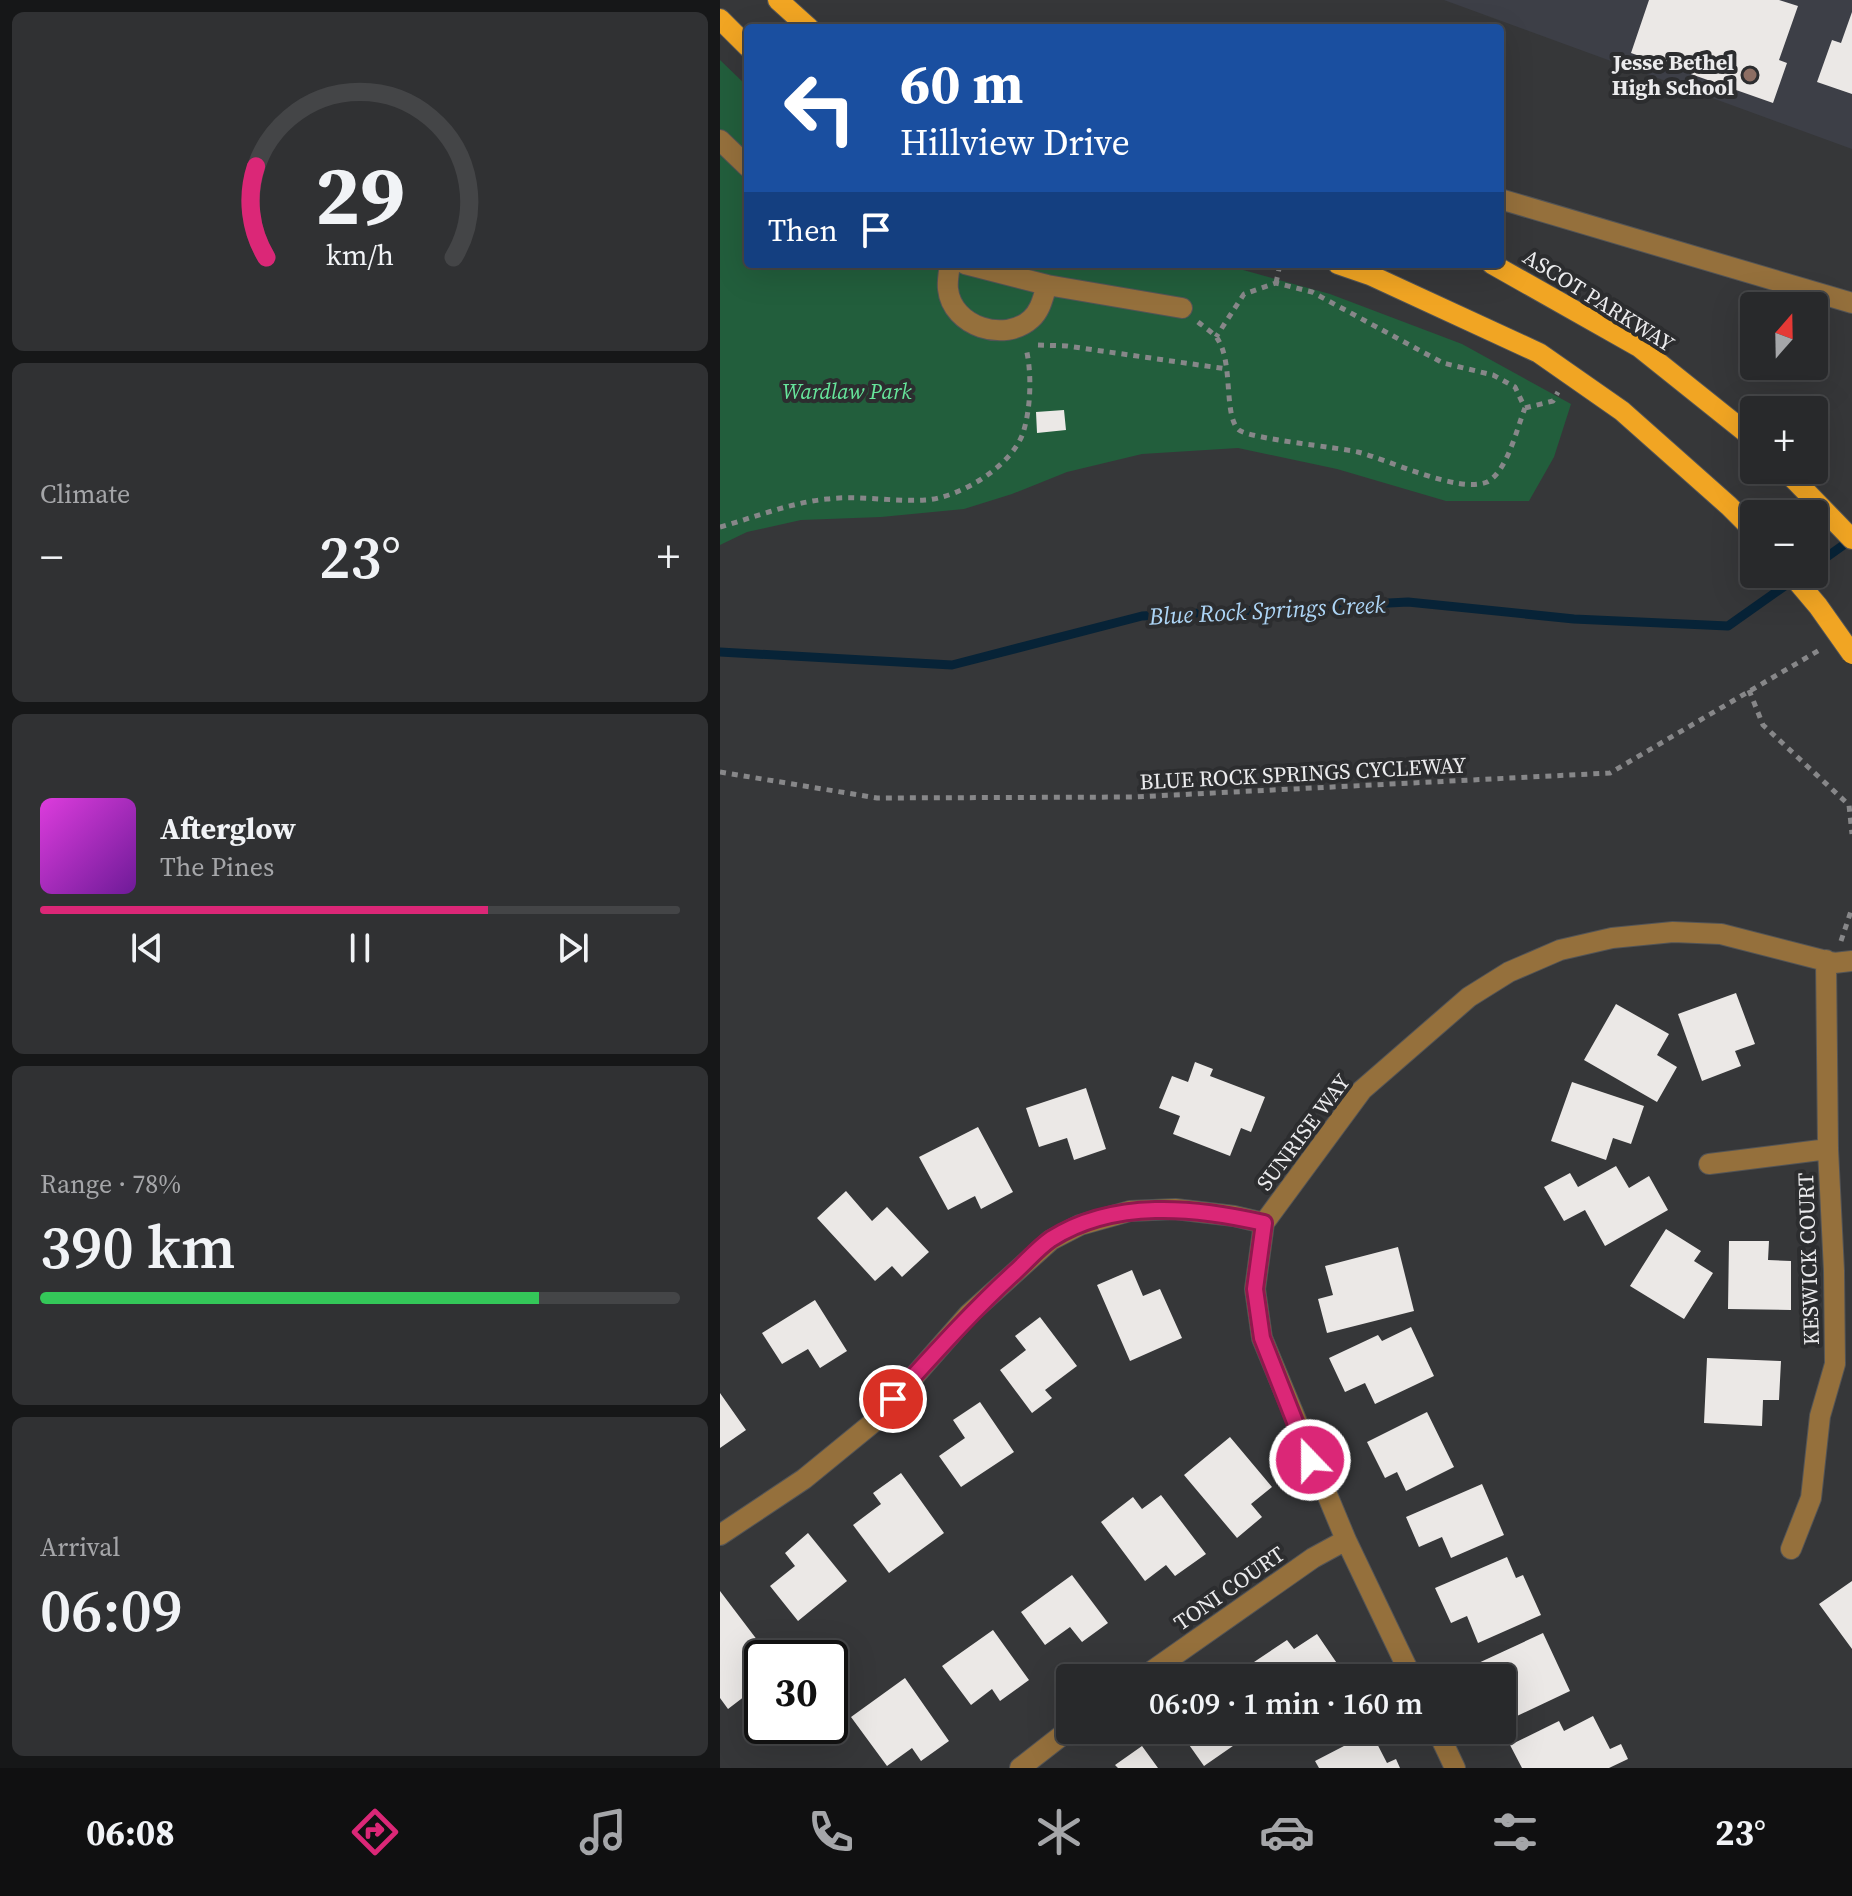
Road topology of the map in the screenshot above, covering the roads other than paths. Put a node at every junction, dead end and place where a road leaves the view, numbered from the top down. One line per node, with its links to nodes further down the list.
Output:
1 (778, 0): 3 (main road)
2 (720, 19): 4 (main road)
3 (805, 24)
4 (744, 43)
5 (720, 140): 6 (street)
6 (744, 163)
7 (1504, 200): 13 (street)
8 (950, 268): 12 (street)
9 (981, 268): 12 (street)
10 (1350, 268): 17 (main road)
11 (1501, 268): 15 (main road, ASCOT PARKWAY)
12 (1047, 285): 14 (street)
13 (1852, 303)
14 (1182, 308)
15 (1740, 428)
16 (1798, 484): 18 (main road)
17 (1740, 517)
18 (1852, 539)
19 (1803, 588): 20 (main road, bridge)
20 (1852, 654)
21 (1826, 960): 22 (street, SUNRISE WAY); 23 (street, KESWICK COURT); 25 (street, SUNRISE WAY)
22 (1852, 961)
23 (1828, 1149): 24 (street); 28 (street, KESWICK COURT)
24 (1709, 1164)
25 (1264, 1223): 26 (street); 27 (street, SUNRISE WAY)
26 (720, 1535)
27 (1346, 1540): 29 (street, TONI COURT); 30 (street, SUNRISE WAY)
28 (1791, 1549)
29 (1162, 1664)
30 (1405, 1664)
31 (1056, 1740): 33 (street)
32 (1444, 1744): 34 (street)
33 (1020, 1768)
34 (1455, 1768)

